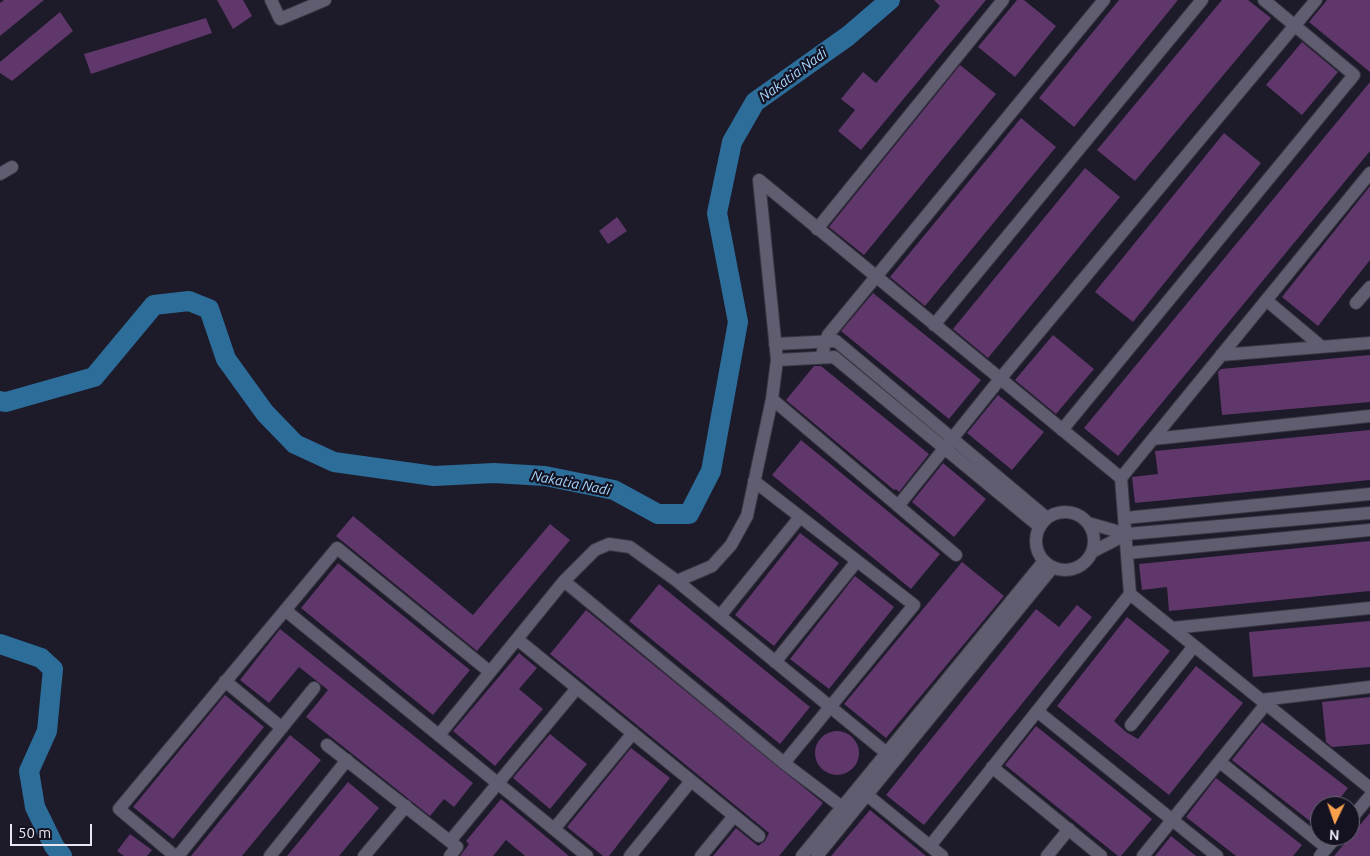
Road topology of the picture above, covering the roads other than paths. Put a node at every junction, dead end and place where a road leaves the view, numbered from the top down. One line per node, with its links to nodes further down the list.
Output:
1 (271, 0): 2 (street)
2 (325, 0)
3 (1003, 0): 12 (street)
4 (1104, 0): 13 (street)
5 (1202, 0): 17 (street)
6 (1264, 0): 8 (street)
7 (1316, 0): 8 (street)
8 (1294, 26): 25 (street); 28 (street)
9 (12, 167): 11 (street)
10 (1370, 172): 15 (street)
11 (0, 174)
12 (817, 229): 13 (street); 20 (street)
13 (876, 277): 17 (street); 18 (street)
14 (1370, 287): 16 (street)
15 (1266, 300): 21 (street); 22 (street)
16 (1356, 303)
17 (934, 325): 25 (street)
18 (825, 341): 20 (street); 23 (street); 30 (street)
19 (1370, 343): 21 (street)
20 (775, 344): 24 (street)
21 (1322, 347): 22 (street)
22 (1221, 355): 29 (street)
23 (821, 358): 24 (street); 30 (street)
24 (777, 360): 26 (street)
25 (1000, 379): 28 (street); 30 (street)
26 (772, 399): 32 (street); 34 (street)
27 (1370, 416): 29 (street)
28 (1062, 430): 31 (street)
29 (1152, 439): 31 (street)
30 (948, 443): 34 (street); 38 (street)
31 (1120, 478): 37 (street)
32 (754, 482): 36 (street); 48 (street)
33 (1370, 494): 37 (street)
34 (898, 506): 44 (street)
35 (1370, 513): 41 (street)
36 (800, 517): 45 (street); 52 (street)
37 (1125, 518): 41 (street)
38 (1043, 522): 39 (street); 46 (street)
39 (1088, 523): 41 (street); 42 (street)
40 (1370, 530): 43 (street)
41 (1127, 534): 42 (street); 43 (street)
42 (1092, 552): 46 (street)
43 (1128, 553): 49 (street)
44 (956, 555)
45 (857, 561): 56 (street); 63 (street)
46 (1049, 564): 70 (street)
47 (564, 581): 48 (street); 54 (street); 72 (street)
48 (677, 582): 52 (street)
49 (1130, 594): 53 (street); 64 (street)
50 (1370, 608): 53 (street)
51 (284, 610): 57 (street); 58 (street); 68 (street)
52 (720, 616): 56 (street)
53 (1172, 628): 55 (street)
54 (518, 639): 57 (street); 61 (street)
55 (1194, 646): 62 (street); 65 (street)
56 (775, 662): 63 (street)
57 (490, 672): 68 (street)
58 (225, 681): 66 (street); 91 (street)
59 (1370, 687): 62 (street)
60 (314, 688): 66 (street)
61 (578, 688): 67 (street); 76 (street)
62 (1263, 702): 73 (street); 77 (street)
63 (830, 707): 70 (street); 72 (street)
64 (1037, 711): 74 (street); 84 (street)
65 (1131, 725)
66 (282, 728): 91 (street)
67 (633, 733): 75 (street); 85 (street)
68 (439, 735): 76 (street)
69 (327, 745): 71 (street)
70 (891, 757): 78 (street)
71 (347, 760): 80 (street); 92 (street)
72 (784, 762): 81 (street)
73 (1220, 762): 84 (street); 90 (street)
74 (992, 767): 86 (street); 89 (street)
75 (691, 781): 83 (street); 96 (street)
76 (498, 783): 85 (street); 88 (street)
77 (1370, 788)
78 (863, 791): 81 (street); 89 (street); 99 (street)
79 (1370, 796): 82 (street)
80 (406, 806): 88 (street); 93 (street)
81 (842, 807): 98 (street)
82 (1360, 808)
83 (734, 816): 87 (street); 97 (street)
84 (1172, 820): 103 (street); 104 (street)
85 (554, 829): 95 (street)
86 (1069, 829): 101 (street); 102 (street)
87 (759, 836)
88 (450, 841): 94 (street)
89 (930, 846): 100 (street)
90 (1323, 852)
91 (176, 856)
92 (270, 856)
93 (364, 856)
94 (450, 856)
95 (587, 856)
96 (630, 856)
97 (701, 856)
98 (802, 856)
99 (817, 856)
100 (942, 856)
101 (1047, 856)
102 (1102, 856)
103 (1143, 856)
104 (1217, 856)

